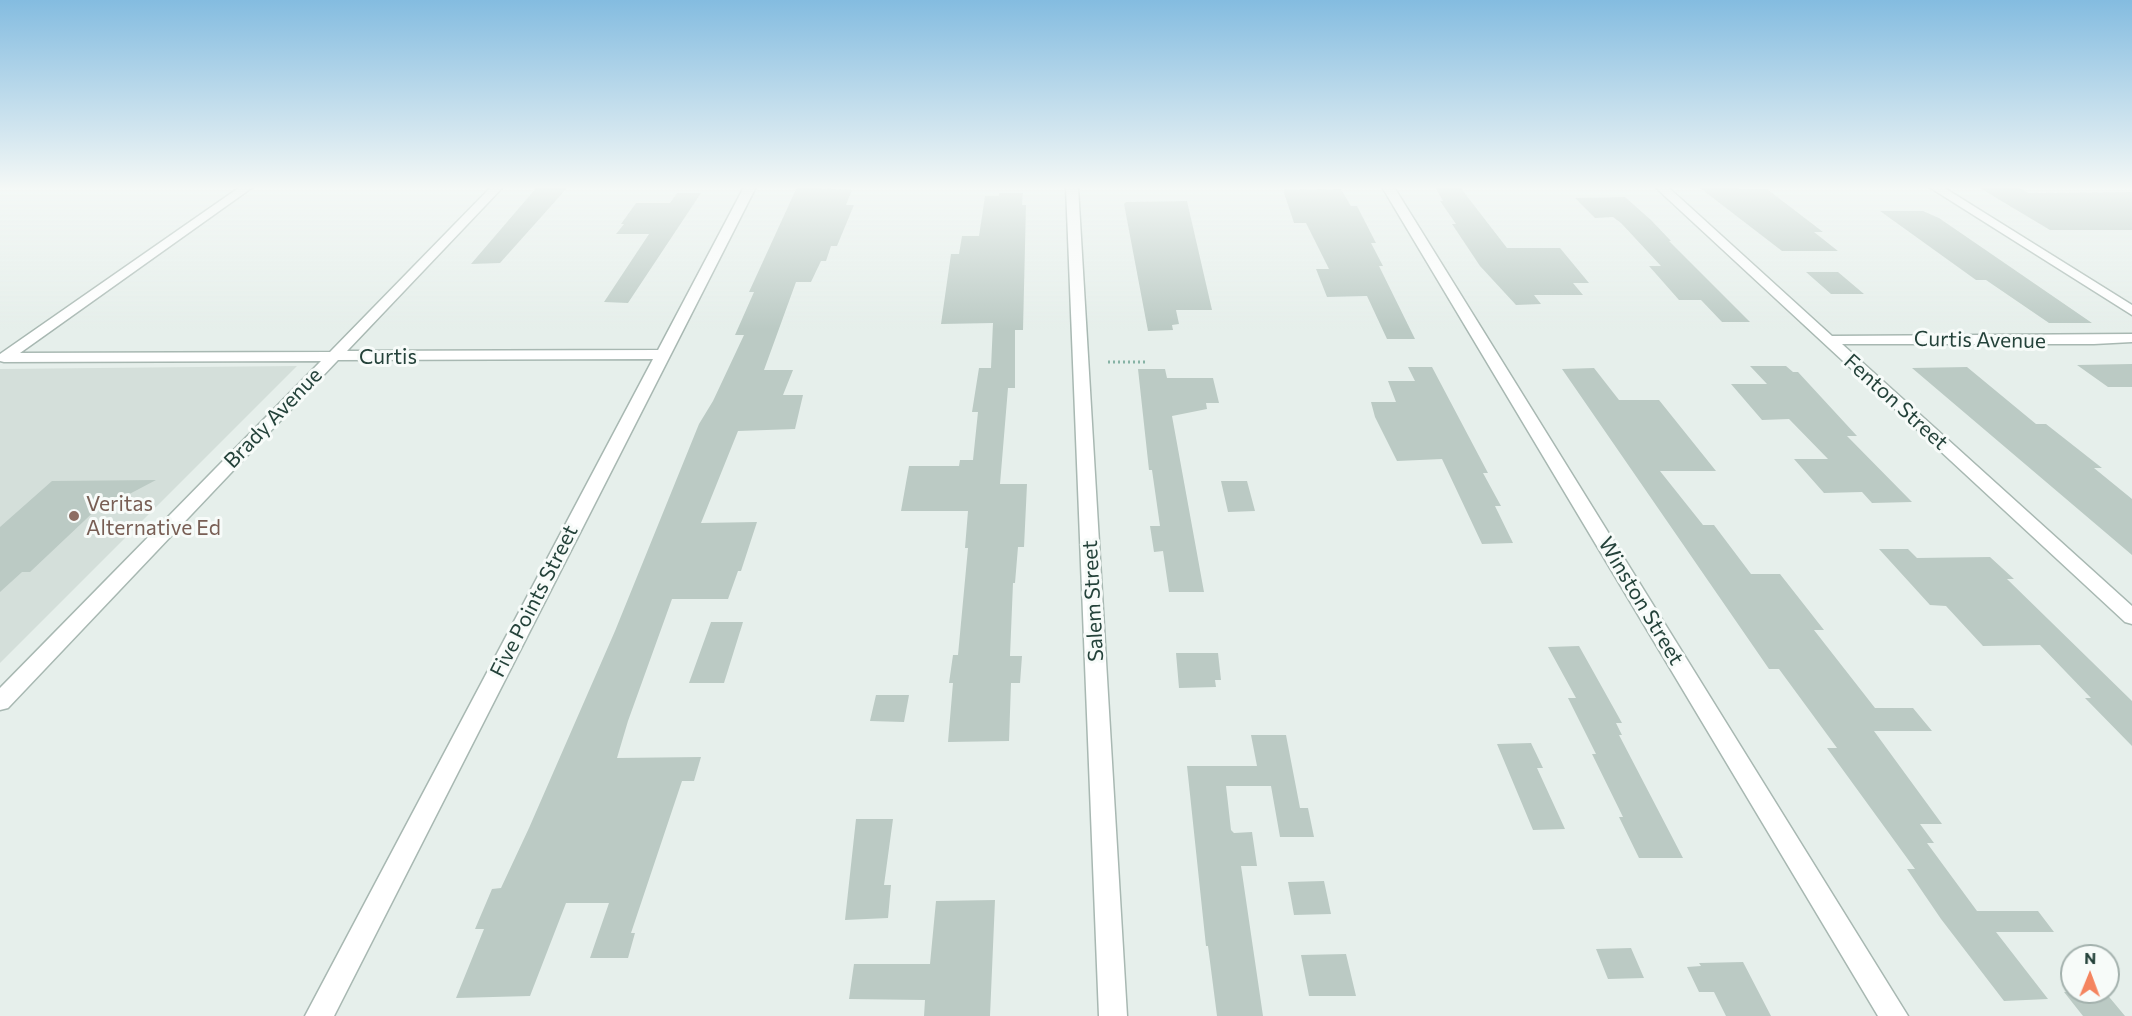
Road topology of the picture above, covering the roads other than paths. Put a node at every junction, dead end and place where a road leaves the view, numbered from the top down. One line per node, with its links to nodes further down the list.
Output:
1 (180, 234): 12 (street, Curtis)
2 (451, 234): 12 (street, Brady Avenue)
3 (725, 234): 11 (street, Five Points Street)
4 (1074, 234): 16 (street, Salem Street)
5 (1417, 234): 17 (street, Winston Street)
6 (1713, 234): 10 (street, Fenton Street)
7 (2010, 234): 8 (street)
8 (2132, 311)
9 (2132, 338): 10 (street, Curtis Avenue)
10 (1828, 340): 13 (street, Fenton Street)
11 (663, 354): 12 (street, Curtis); 15 (street, Five Points Street)
12 (332, 357): 14 (street, Brady Avenue)
13 (2132, 617)
14 (0, 702)
15 (319, 1016)
16 (1113, 1016)
17 (1894, 1016)

